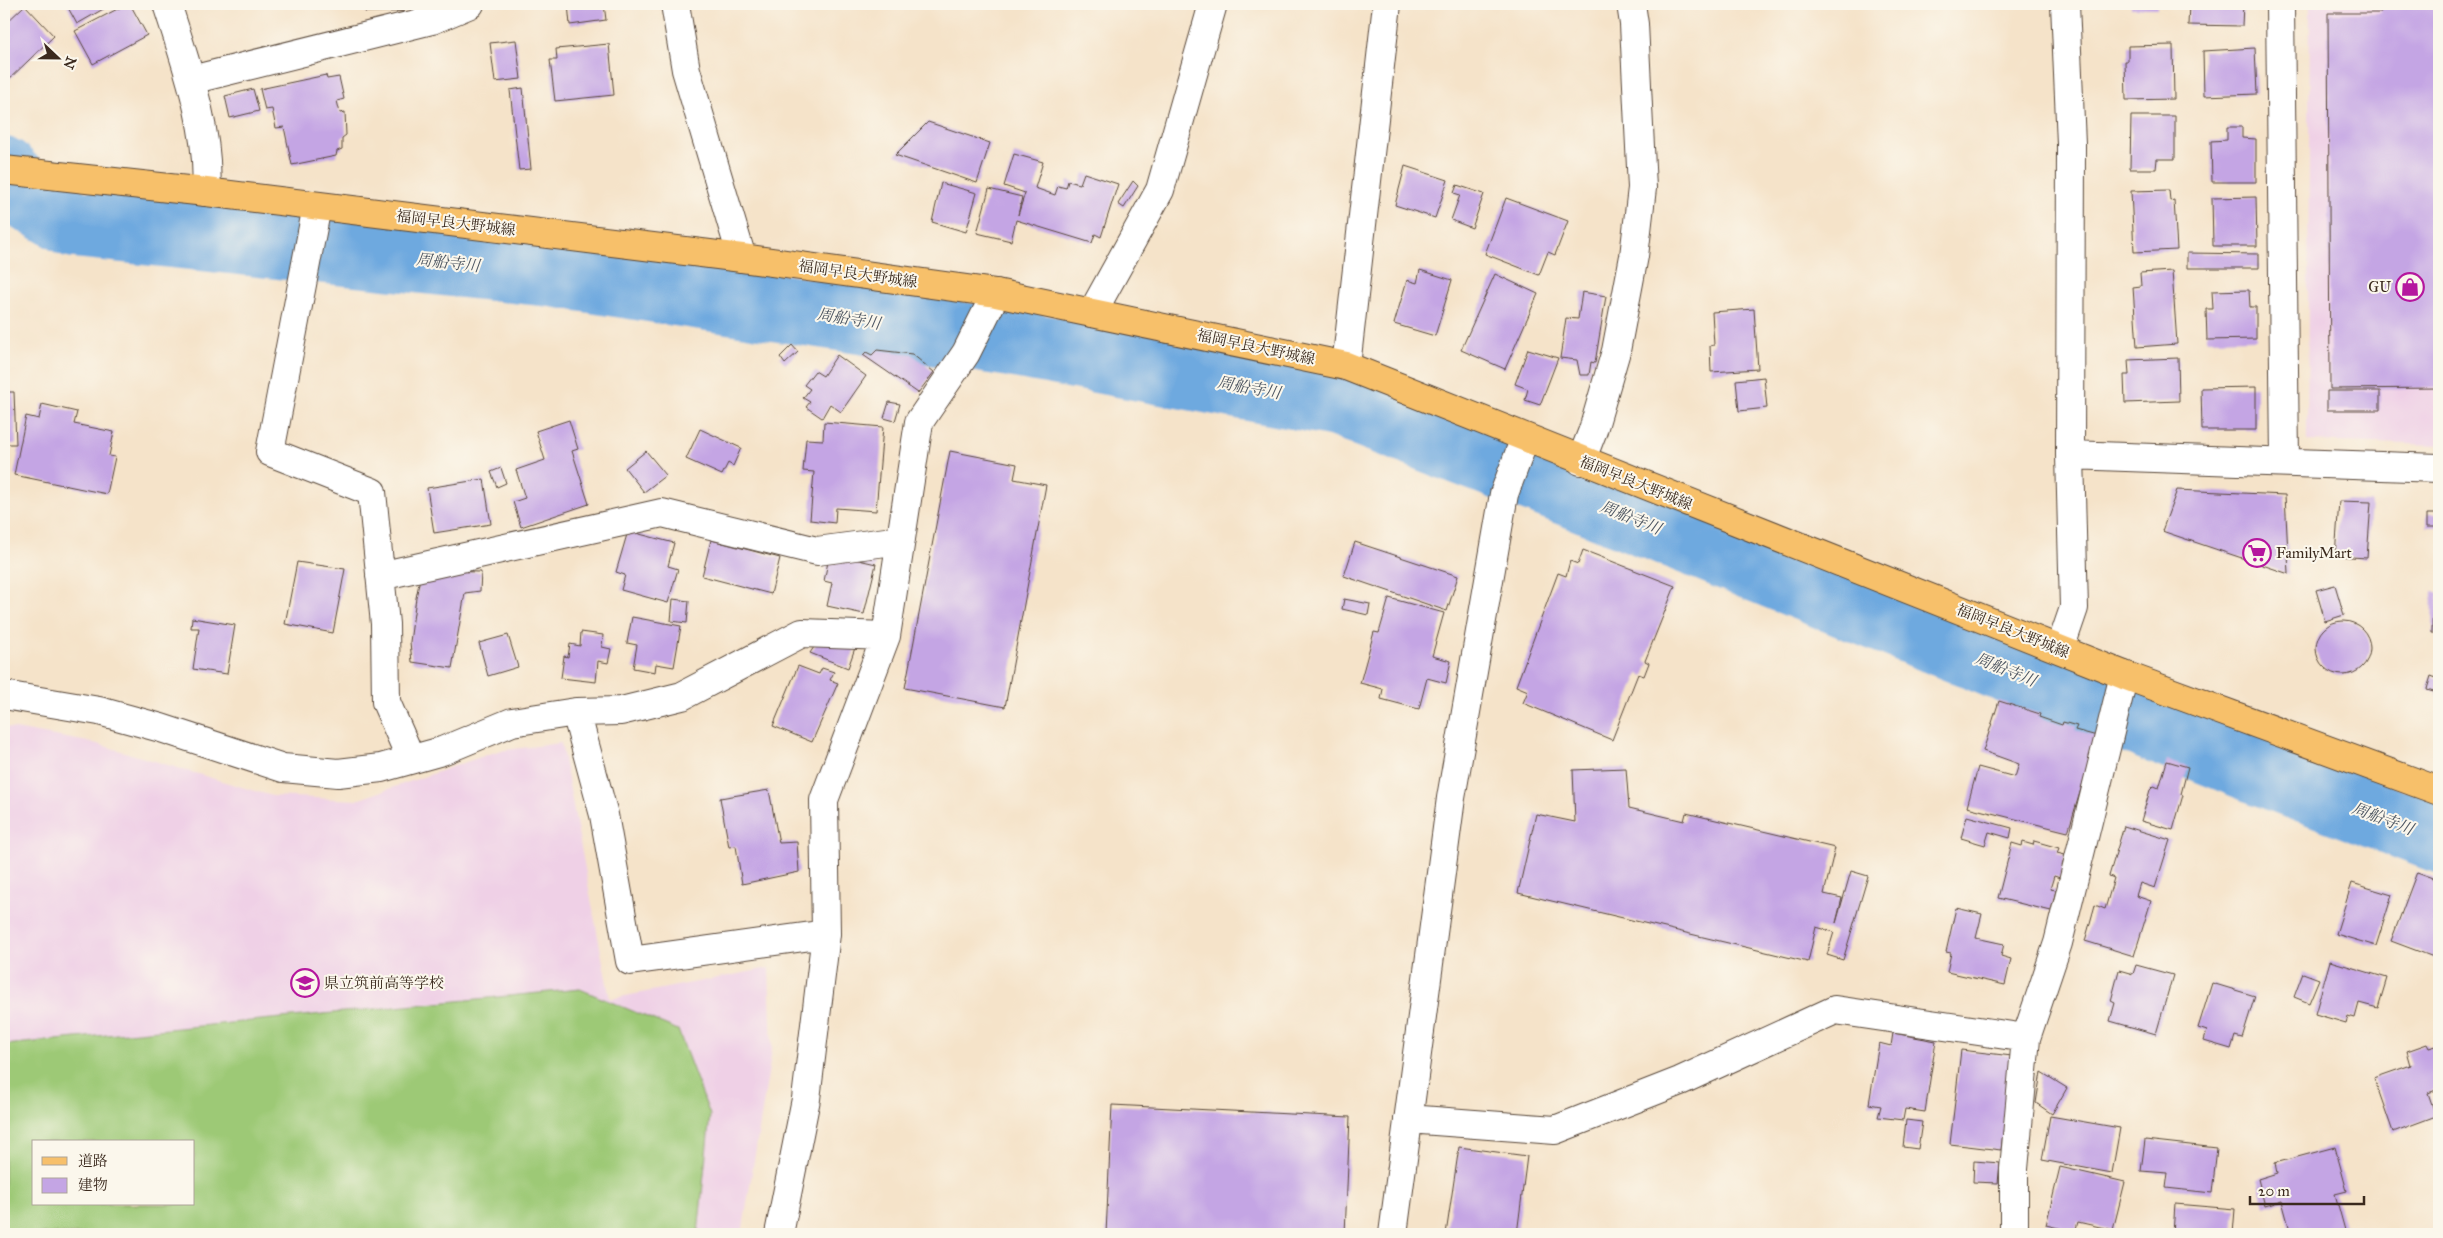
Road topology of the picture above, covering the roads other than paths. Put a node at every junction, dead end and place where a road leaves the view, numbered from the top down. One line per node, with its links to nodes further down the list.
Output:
1 (167, 4): 9 (street)
2 (470, 4): 9 (street)
3 (675, 4): 13 (street)
4 (1213, 4): 15 (street)
5 (1387, 4): 16 (street)
6 (1631, 4): 19 (street)
7 (2065, 4): 18 (street)
8 (2280, 4): 20 (street)
9 (191, 80): 11 (street)
10 (13, 171): 11 (main road, 福岡早良大野城線)
11 (206, 192): 12 (main road, 福岡早良大野城線)
12 (316, 206): 13 (main road, 福岡早良大野城線); 23 (street)
13 (742, 258): 14 (main road, 福岡早良大野城線)
14 (996, 293): 15 (main road, 福岡早良大野城線); 22 (street)
15 (1092, 313): 16 (main road, 福岡早良大野城線)
16 (1346, 366): 17 (main road, 福岡早良大野城線)
17 (1525, 438): 19 (main road, 福岡早良大野城線); 33 (street)
18 (2070, 455): 20 (street); 25 (street)
19 (1581, 461): 25 (main road, 福岡早良大野城線)
20 (2285, 461): 21 (street)
21 (2439, 468)
22 (901, 540): 23 (street); 24 (street)
23 (380, 576): 29 (street)
24 (886, 636): 28 (street); 31 (street)
25 (2060, 649): 26 (main road, 福岡早良大野城線)
26 (2124, 675): 30 (main road, 福岡早良大野城線); 32 (street)
27 (4, 695): 29 (street)
28 (576, 712): 29 (street); 31 (street)
29 (411, 759)
30 (2439, 791)
31 (826, 934): 34 (street)
32 (2026, 1038): 33 (street); 36 (street)
33 (1408, 1119): 35 (street)
34 (779, 1234)
35 (1393, 1234)
36 (2014, 1234)

